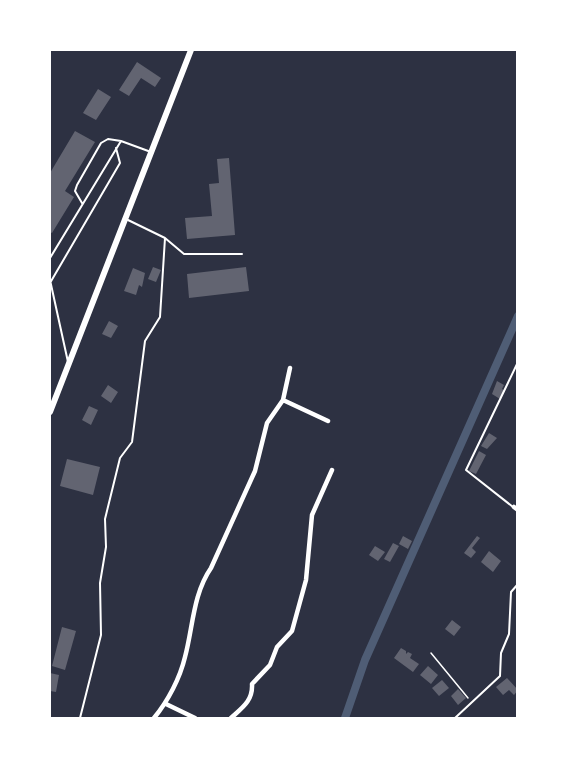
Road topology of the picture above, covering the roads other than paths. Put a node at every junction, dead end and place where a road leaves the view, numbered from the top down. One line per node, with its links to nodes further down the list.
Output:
1 (191, 50): 4 (main road)
2 (121, 141): 3 (lane); 4 (lane); 5 (lane)
3 (116, 148): 5 (lane); 10 (lane)
4 (151, 152): 6 (main road)
5 (83, 203): 9 (lane)
6 (125, 219): 7 (lane); 12 (main road)
7 (165, 238): 8 (lane); 21 (lane)
8 (242, 254)
9 (50, 258)
10 (50, 282): 12 (lane)
11 (518, 362): 18 (lane)
12 (68, 365): 15 (main road)
13 (290, 368): 14 (street)
14 (283, 400): 16 (street); 20 (street)
15 (50, 412)
16 (327, 421)
17 (333, 470): 24 (street)
18 (516, 509)
19 (518, 584): 25 (lane)
20 (166, 704): 22 (street); 23 (street)
21 (80, 718)
22 (154, 718)
23 (195, 718)
24 (231, 718)
25 (455, 718)

